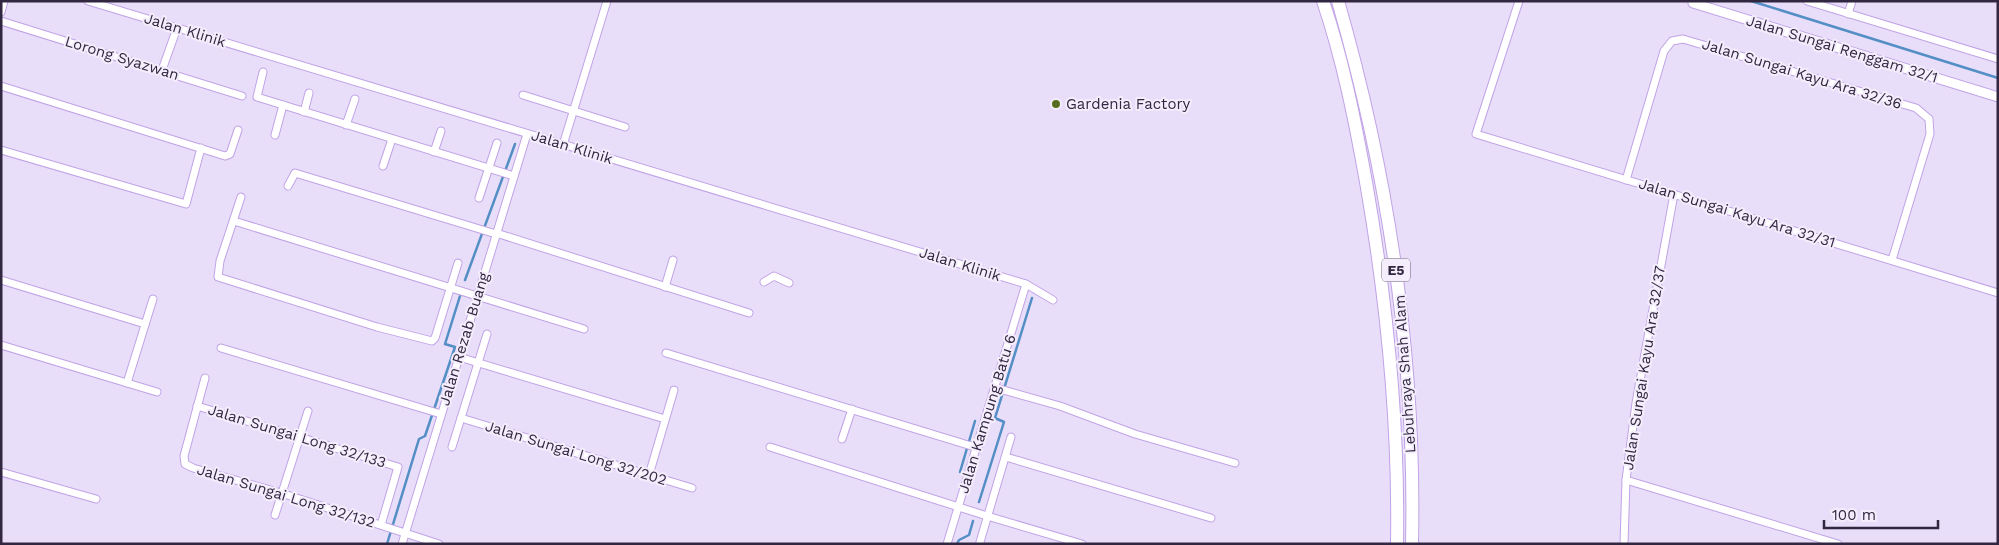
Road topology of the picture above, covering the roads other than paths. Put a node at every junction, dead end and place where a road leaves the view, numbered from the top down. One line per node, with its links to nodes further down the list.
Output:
1 (4, 1): 10 (street)
2 (88, 1): 13 (street, Jalan Klinik)
3 (607, 1): 24 (street)
4 (1323, 1): 106 (highway, Lebuhraya Shah Alam / E5)
5 (1338, 1): 107 (highway, Lebuhraya Shah Alam / E5)
6 (1519, 1): 41 (street, Jalan Sungai Kayu Ara 32/31)
7 (1807, 1): 11 (street)
8 (1852, 1): 11 (street)
9 (1691, 2): 21 (street, Jalan Sungai Renggam 32/1)
10 (1, 12)
11 (1848, 14): 14 (street)
12 (1, 21): 15 (street, Lorong Syazwan)
13 (177, 28): 15 (street); 30 (street, Jalan Klinik)
14 (1998, 59)
15 (162, 70): 20 (street, Lorong Syazwan)
16 (263, 72): 23 (street)
17 (1, 86): 35 (street)
18 (309, 94): 25 (street)
19 (523, 95): 24 (street)
20 (242, 96)
21 (1998, 97)
22 (355, 99): 26 (street)
23 (283, 105): 25 (street); 31 (street)
24 (573, 110): 27 (street); 34 (street)
25 (304, 112): 26 (street)
26 (346, 125): 32 (street)
27 (625, 127)
28 (238, 130): 35 (street)
29 (441, 131): 37 (street)
30 (526, 134): 34 (street, Jalan Klinik); 40 (street, Jalan Rezab Buang)
31 (274, 135)
32 (392, 139): 37 (street); 38 (street)
33 (497, 143): 39 (street)
34 (563, 144): 54 (street, Jalan Klinik)
35 (201, 148): 36 (street)
36 (1, 150)
37 (434, 152): 39 (street)
38 (383, 166)
39 (489, 169): 40 (street); 45 (street)
40 (514, 176): 47 (street, Jalan Rezab Buang)
41 (1626, 180): 43 (street, Jalan Sungai Kayu Ara 32/31); 49 (street, Jalan Sungai Kayu Ara 32/36)
42 (288, 186): 47 (street)
43 (1674, 194): 49 (street, Jalan Sungai Kayu Ara 32/31); 91 (street, Jalan Sungai Kayu Ara 32/37)
44 (241, 197): 46 (street)
45 (479, 198)
46 (234, 220): 56 (street); 56 (street)
47 (491, 232): 55 (street); 58 (street, Jalan Rezab Buang)
48 (673, 260): 55 (street)
49 (1892, 260): 57 (street, Jalan Sungai Kayu Ara 32/31)
50 (458, 263): 56 (street)
51 (1, 280): 62 (street)
52 (764, 282): 53 (street)
53 (789, 283)
54 (1026, 284): 60 (street, Jalan Klinik); 72 (street, Jalan Kampung Batu 6)
55 (665, 287): 61 (street)
56 (451, 288): 58 (street)
57 (1998, 293)
58 (478, 294): 63 (street); 68 (street, Jalan Rezab Buang)
59 (153, 299): 62 (street)
60 (1053, 300)
61 (749, 313)
62 (145, 324): 71 (street)
63 (584, 329)
64 (487, 334): 69 (street)
65 (1, 345): 71 (street)
66 (221, 348): 78 (street)
67 (666, 353): 76 (street)
68 (459, 357): 69 (street); 78 (street, Jalan Rezab Buang)
69 (478, 362): 79 (street); 80 (street)
70 (205, 378): 75 (street)
71 (128, 383): 74 (street)
72 (996, 388): 84 (street, Jalan Kampung Batu 6); 88 (street)
73 (674, 390): 80 (street)
74 (157, 392)
75 (197, 406): 81 (street, Jalan Sungai Long 32/133); 93 (street, Jalan Sungai Long 32/132)
76 (852, 410): 83 (street); 84 (street)
77 (308, 411): 81 (street)
78 (441, 414): 100 (street, Jalan Rezab Buang)
79 (461, 418): 85 (street); 90 (street, Jalan Sungai Long 32/202)
80 (665, 419): 90 (street)
81 (299, 436): 93 (street); 99 (street, Jalan Sungai Long 32/133)
82 (1012, 437): 87 (street)
83 (842, 439)
84 (972, 446): 95 (street, Jalan Kampung Batu 6)
85 (452, 447)
86 (770, 447): 95 (street)
87 (1006, 457): 97 (street); 98 (street)
88 (1235, 463)
89 (1, 472): 94 (street)
90 (648, 475): 92 (street, Jalan Sungai Long 32/202)
91 (1626, 480): 108 (street, Jalan Sungai Kayu Ara 32/37); 109 (street)
92 (692, 488)
93 (281, 493): 96 (street); 99 (street, Jalan Sungai Long 32/132)
94 (96, 499)
95 (959, 506): 97 (street); 104 (street, Jalan Kampung Batu 6)
96 (275, 515)
97 (987, 516): 101 (street); 105 (street)
98 (1211, 518)
99 (384, 526): 100 (street, Jalan Sungai Long 32/132)
100 (405, 534): 102 (street, Jalan Rezab Buang); 103 (street, Jalan Sungai Long 32/132)
101 (980, 542)
102 (402, 544)
103 (439, 544)
104 (947, 544)
105 (1082, 544)
106 (1397, 544)
107 (1412, 544)
108 (1624, 544)
109 (1838, 544)

